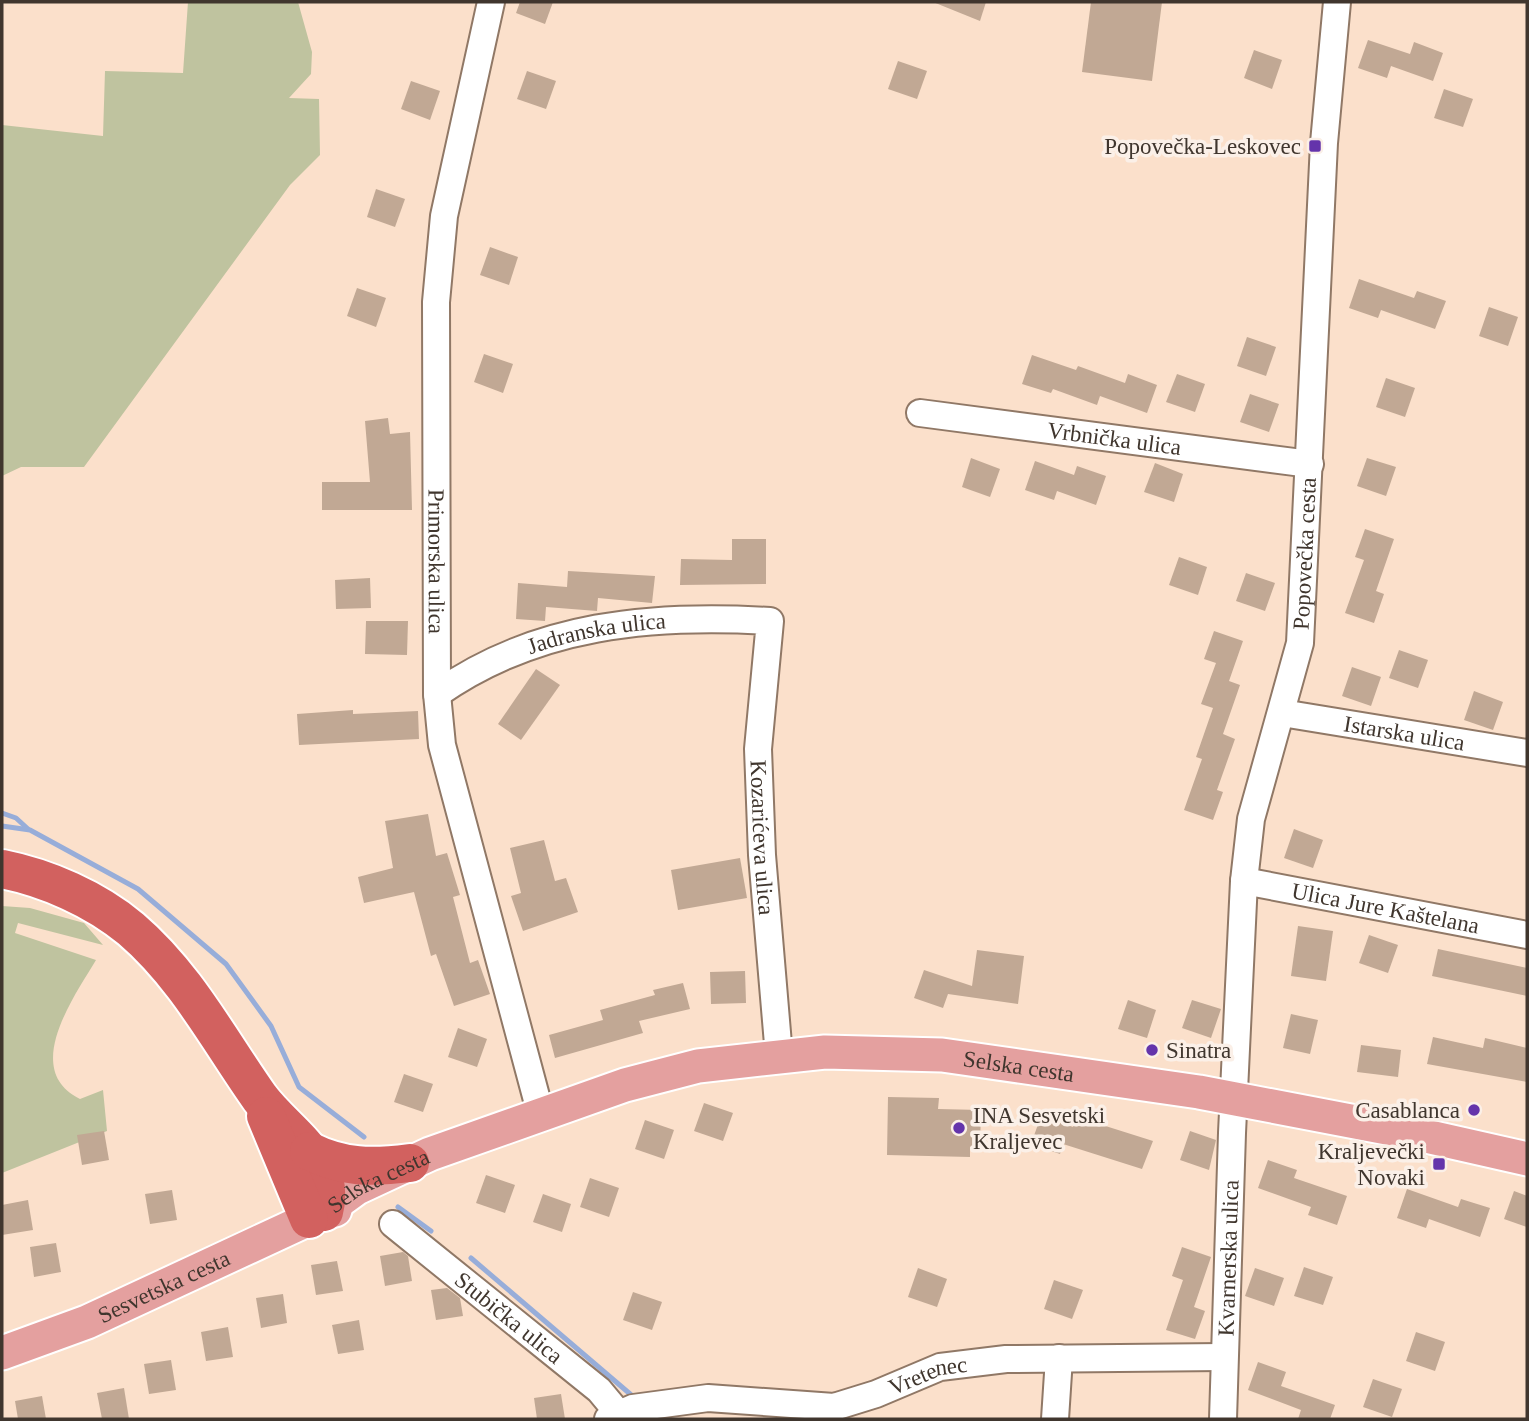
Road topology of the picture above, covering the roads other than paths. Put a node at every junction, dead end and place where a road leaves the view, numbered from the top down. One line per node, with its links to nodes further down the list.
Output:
1 (491, 2): 6 (street, Primorska ulica)
2 (1337, 2): 4 (street, Popovečka cesta)
3 (920, 413): 4 (street, Vrbnička ulica)
4 (1310, 464): 7 (street, Popovečka cesta)
5 (770, 621): 6 (street, Jadranska ulica); 14 (street, Kozarićeva ulica)
6 (437, 694): 17 (street, Primorska ulica)
7 (1282, 713): 8 (street, Istarska ulica); 10 (street, Popovečka cesta)
8 (1527, 753)
9 (2, 869): 12 (highway)
10 (1244, 881): 13 (street, Ulica Jure Kaštelana); 15 (street, Popovečka cesta)
11 (2, 883): 12 (highway)
12 (65, 891): 16 (highway)
13 (1527, 935)
14 (779, 1056): 15 (main road, Selska cesta); 17 (main road, Selska cesta)
15 (1234, 1098): 19 (main road, Selska cesta); 24 (street, Kvarnerska ulica)
16 (262, 1100): 18 (highway); 21 (highway)
17 (527, 1120): 20 (main road, Selska cesta); 21 (main road, Selska cesta)
18 (309, 1151): 20 (highway); 21 (highway)
19 (1527, 1159)
20 (410, 1163): 21 (main road, Selska cesta)
21 (317, 1216): 23 (main road, Sesvetska cesta)
22 (393, 1224): 27 (street, Stubička ulica)
23 (2, 1353)
24 (1223, 1357): 25 (street, Vretenec); 29 (street, Kvarnerska ulica)
25 (1059, 1358): 26 (street, Vretenec); 28 (street)
26 (801, 1413): 27 (street, Vretenec)
27 (620, 1414)
28 (1055, 1419)
29 (1223, 1419)

